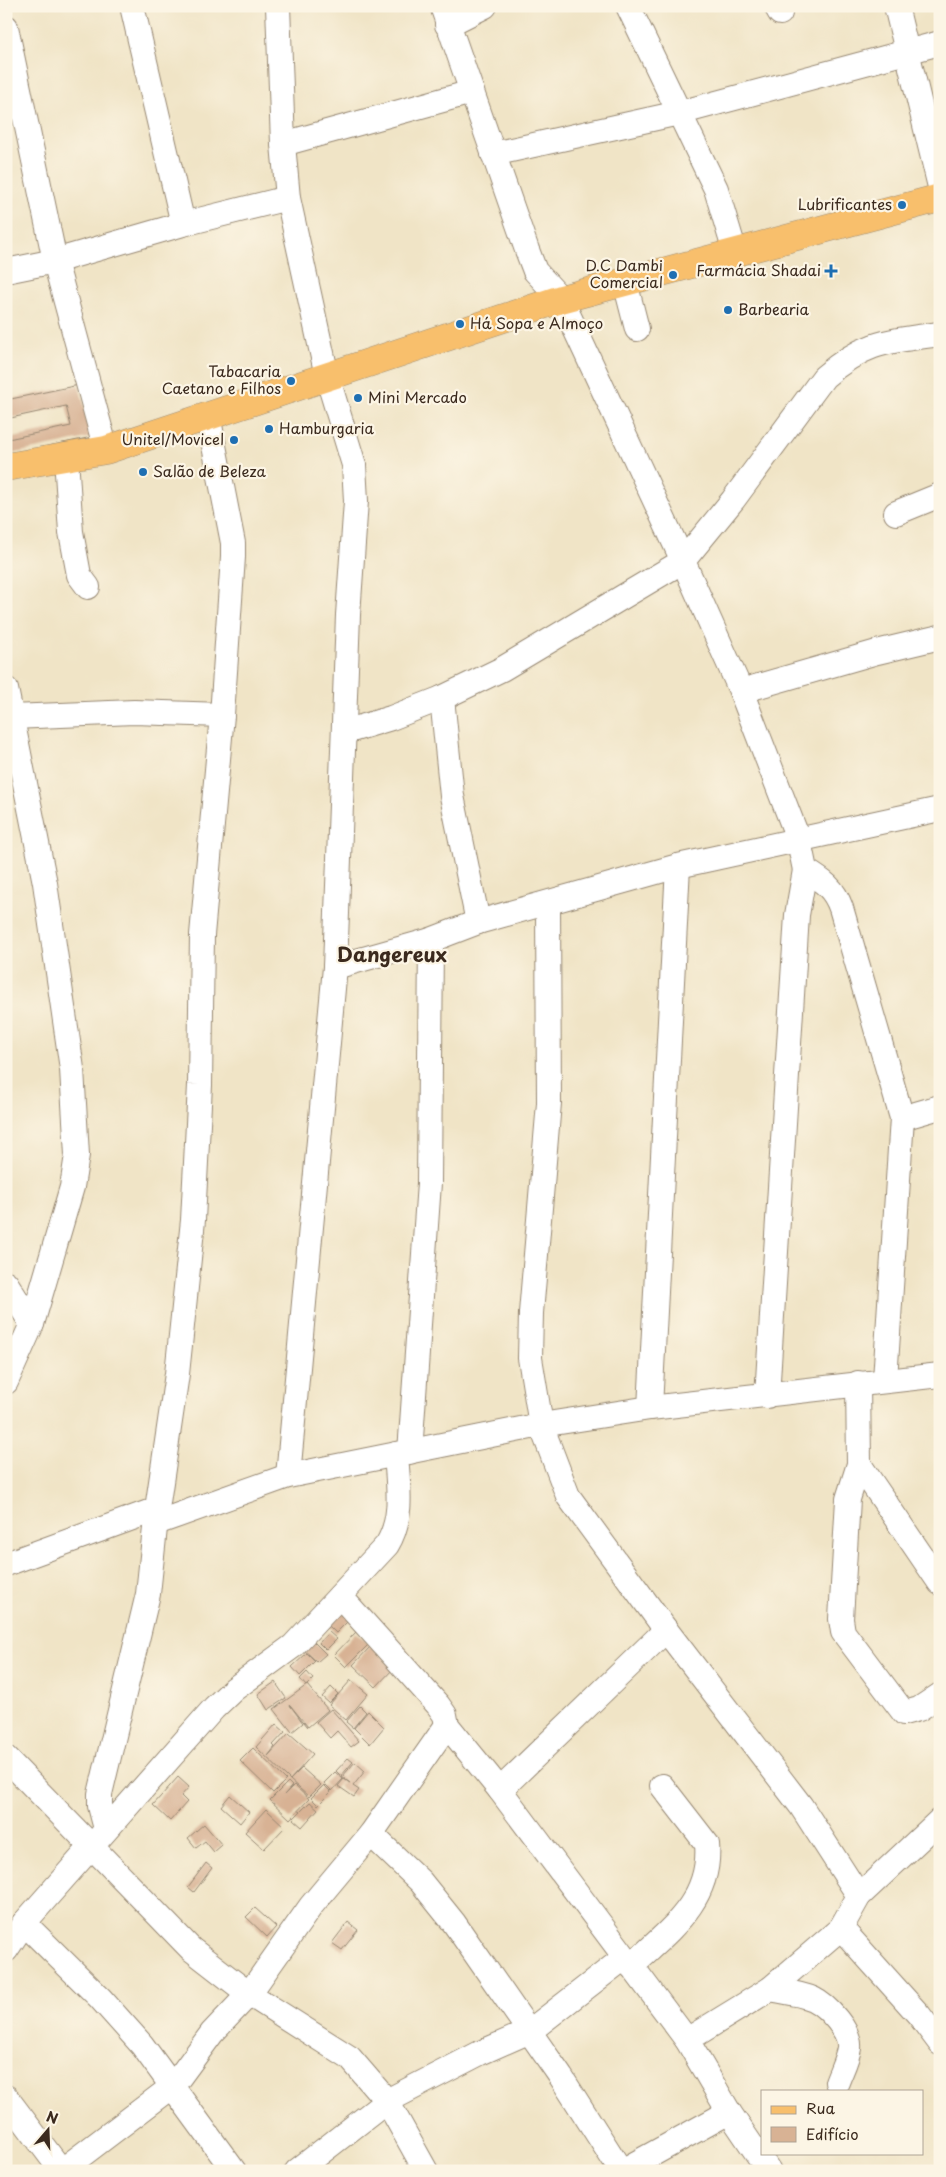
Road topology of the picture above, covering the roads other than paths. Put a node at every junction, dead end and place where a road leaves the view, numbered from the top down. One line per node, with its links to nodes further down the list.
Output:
1 (132, 6): 17 (street)
2 (278, 6): 12 (street)
3 (485, 6): 6 (street)
4 (628, 6): 11 (street)
5 (896, 6): 9 (street)
6 (445, 16): 10 (street)
7 (6, 26): 19 (street)
8 (940, 43): 9 (street)
9 (908, 50): 11 (street); 14 (street)
10 (472, 92): 12 (street); 13 (street)
11 (679, 113): 13 (street); 18 (street)
12 (283, 144): 15 (street)
13 (493, 154): 22 (street)
14 (940, 187)
15 (288, 198): 17 (street); 25 (street)
16 (940, 198): 18 (main road)
17 (183, 224): 19 (street)
18 (735, 252): 21 (main road)
19 (55, 261): 20 (street); 27 (street)
20 (6, 271)
21 (625, 282): 22 (main road); 23 (street)
22 (561, 299): 25 (main road); 32 (street)
23 (637, 329)
24 (940, 334): 32 (street)
25 (327, 376): 26 (main road); 40 (street)
26 (208, 415): 27 (main road); 38 (street)
27 (106, 450): 28 (main road)
28 (66, 458): 29 (main road); 33 (street)
29 (6, 467)
30 (940, 495): 31 (street)
31 (896, 513)
32 (683, 561): 36 (street); 37 (street)
33 (88, 588)
34 (940, 637): 36 (street)
35 (6, 688): 39 (street)
36 (741, 691): 42 (street)
37 (442, 698): 40 (street); 46 (street)
38 (222, 714): 39 (street); 63 (street)
39 (12, 717): 52 (street)
40 (345, 732): 48 (street)
41 (940, 808): 42 (street)
42 (799, 841): 43 (street); 44 (street)
43 (678, 866): 45 (street); 58 (street)
44 (805, 870): 50 (street); 57 (street)
45 (548, 904): 46 (street); 59 (street)
46 (478, 922): 47 (street)
47 (431, 940): 48 (street); 60 (street)
48 (335, 967): 62 (street)
49 (940, 1107): 50 (street)
50 (902, 1118): 54 (street)
51 (6, 1283): 52 (street)
52 (32, 1324): 55 (street)
53 (940, 1375): 54 (street)
54 (885, 1380): 56 (street)
55 (6, 1382)
56 (858, 1383): 57 (street); 61 (street)
57 (767, 1396): 58 (street)
58 (650, 1408): 59 (street)
59 (541, 1425): 60 (street); 67 (street)
60 (403, 1453): 62 (street); 66 (street)
61 (858, 1464): 65 (street); 68 (street)
62 (288, 1476): 63 (street)
63 (156, 1516): 64 (street); 75 (street)
64 (6, 1564)
65 (940, 1583)
66 (340, 1596): 69 (street); 75 (street)
67 (666, 1630): 72 (street); 76 (street)
68 (940, 1694)
69 (447, 1725): 72 (street); 74 (street)
70 (6, 1758): 75 (street)
71 (662, 1786): 80 (street)
72 (500, 1790): 80 (street)
73 (940, 1820): 76 (street)
74 (371, 1834): 83 (street); 85 (street)
75 (99, 1836): 77 (street); 83 (street)
76 (859, 1896): 78 (street)
77 (24, 1924): 79 (street); 89 (street)
78 (841, 1928): 81 (street); 87 (street)
79 (6, 1950)
80 (627, 1962): 85 (street); 86 (street)
81 (802, 1962): 82 (street); 84 (street)
82 (770, 1990): 84 (street); 86 (street)
83 (249, 1994): 89 (street); 91 (street)
84 (815, 2000): 88 (street)
85 (530, 2031): 91 (street); 97 (street)
86 (687, 2040): 92 (street)
87 (940, 2043)
88 (837, 2082)
89 (173, 2086): 93 (street); 94 (street)
90 (6, 2097): 93 (street)
91 (387, 2101): 95 (street); 96 (street)
92 (729, 2112): 97 (street); 98 (street)
93 (61, 2171)
94 (234, 2171)
95 (297, 2171)
96 (426, 2171)
97 (621, 2171)
98 (769, 2171)

